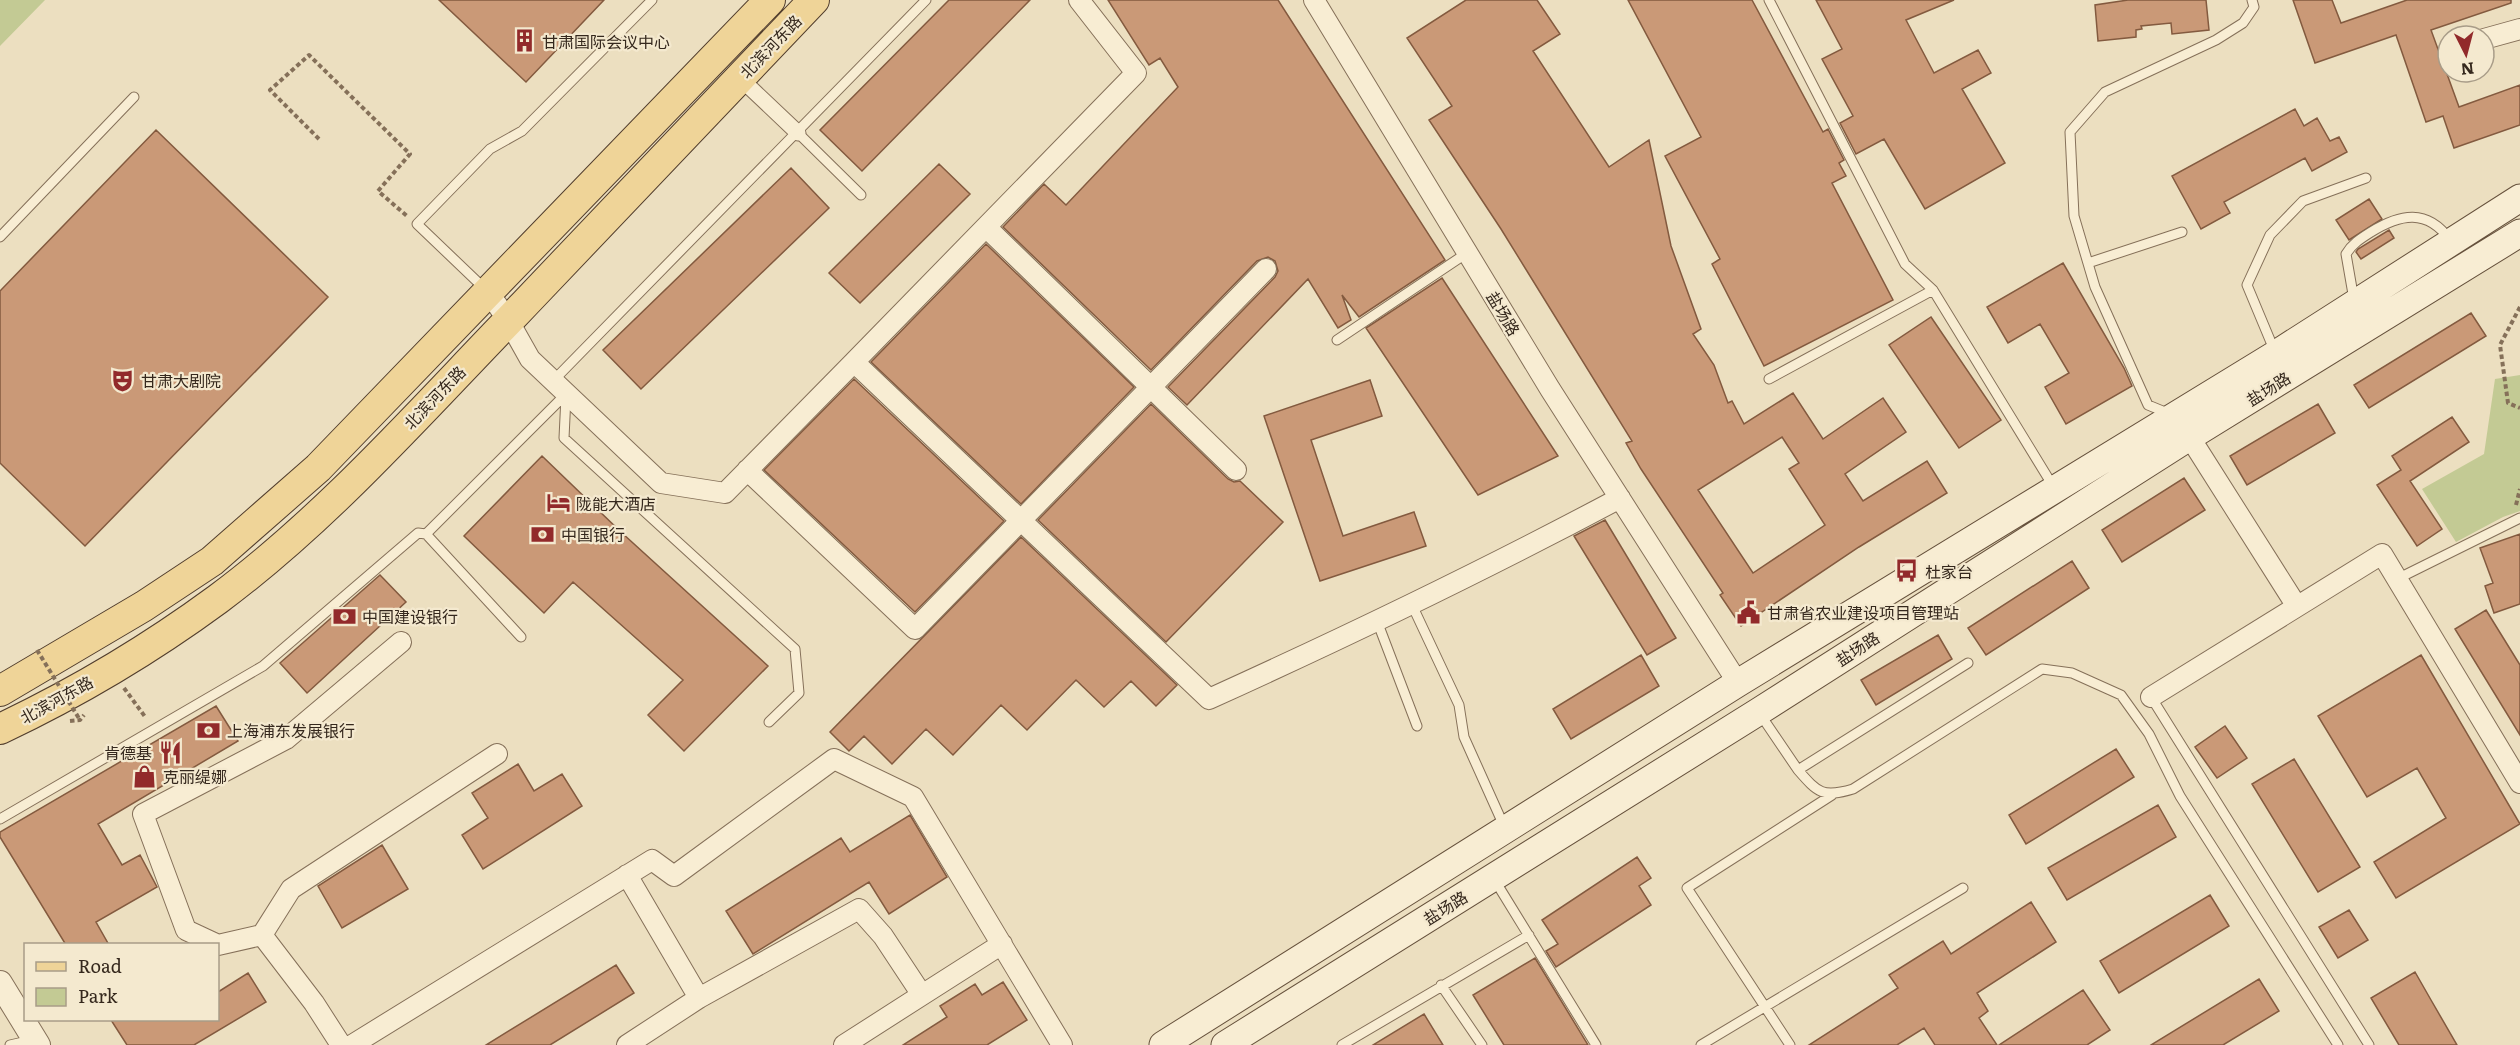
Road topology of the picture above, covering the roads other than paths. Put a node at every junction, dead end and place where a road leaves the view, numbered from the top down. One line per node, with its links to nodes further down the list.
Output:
1 (652, 0): 26 (lane)
2 (770, 0): 26 (main road, 北滨河东路)
3 (814, 0): 11 (main road, 北滨河东路)
4 (926, 0): 13 (lane)
5 (1079, 0): 17 (street)
6 (1314, 0): 22 (street, 盐场路)
7 (1769, 0): 25 (lane)
8 (2252, 0): 23 (lane)
9 (2520, 29): 10 (street)
10 (2496, 36)
11 (740, 78): 13 (street); 28 (main road, 北滨河东路)
12 (134, 98): 20 (lane)
13 (798, 133): 15 (lane); 33 (lane)
14 (2366, 178): 30 (lane)
15 (861, 195)
16 (2520, 198): 21 (main road, 盐场路)
17 (986, 227): 31 (street); 34 (street)
18 (2182, 232): 23 (lane)
19 (2520, 232): 35 (main road, 盐场路)
20 (0, 237)
21 (2451, 242): 27 (main road, 盐场路); 27 (lane)
22 (1467, 253): 29 (lane); 39 (street, 盐场路)
23 (2088, 263): 35 (lane)
24 (1266, 269): 34 (street)
25 (1933, 290): 32 (lane); 38 (lane)
26 (488, 292): 28 (street); 51 (main road, 北滨河东路)
27 (2355, 304): 30 (main road, 盐场路)
28 (508, 320): 33 (street); 56 (main road, 北滨河东路)
29 (1337, 340)
30 (2276, 354): 35 (main road, 盐场路)
31 (854, 362): 36 (street); 41 (street)
32 (1769, 379)
33 (560, 387): 36 (street); 42 (lane); 54 (lane)
34 (1151, 387): 37 (street); 41 (street)
35 (2182, 426): 38 (main road, 盐场路); 45 (street); 53 (main road, 盐场路)
36 (747, 470): 41 (street)
37 (1236, 470)
38 (2055, 489): 50 (main road, 盐场路)
39 (1620, 498): 44 (street); 50 (street, 盐场路)
40 (2520, 518): 43 (lane)
41 (1021, 520): 46 (street)
42 (426, 534): 47 (lane); 61 (lane)
43 (2397, 579): 45 (street); 59 (street)
44 (1412, 604): 46 (street); 62 (lane)
45 (2296, 605): 52 (street)
46 (1377, 621): 55 (lane)
47 (521, 637)
48 (401, 642): 68 (street)
49 (1968, 663): 58 (lane)
50 (1738, 683): 62 (main road, 盐场路)
51 (0, 691)
52 (2151, 697): 91 (lane)
53 (1758, 712): 58 (lane); 64 (main road, 盐场路)
54 (769, 722)
55 (1417, 726)
56 (0, 729)
57 (497, 754): 66 (street)
58 (1798, 770): 60 (lane)
59 (2520, 783)
60 (1832, 795): 75 (lane); 90 (lane)
61 (0, 819)
62 (1506, 829): 83 (main road, 盐场路)
63 (627, 876): 69 (street); 74 (street); 79 (street)
64 (1493, 877): 67 (lane); 84 (main road, 盐场路)
65 (1963, 888): 75 (lane)
66 (262, 935): 70 (street); 78 (street)
67 (1529, 935): 72 (lane); 87 (lane)
68 (213, 943)
69 (1002, 944): 73 (street); 82 (street)
70 (219, 945)
71 (0, 982): 76 (street)
72 (1442, 985): 85 (lane); 86 (lane)
73 (922, 995): 74 (street); 81 (street)
74 (699, 998): 80 (street)
75 (1765, 1007): 88 (lane); 89 (lane)
76 (36, 1042): 77 (lane)
77 (10, 1045)
78 (341, 1045)
79 (352, 1045)
80 (627, 1045)
81 (844, 1045)
82 (1062, 1045)
83 (1163, 1045)
84 (1225, 1045)
85 (1342, 1045)
86 (1482, 1045)
87 (1596, 1045)
88 (1701, 1045)
89 (1790, 1045)
90 (2338, 1045)
91 (2369, 1045)

